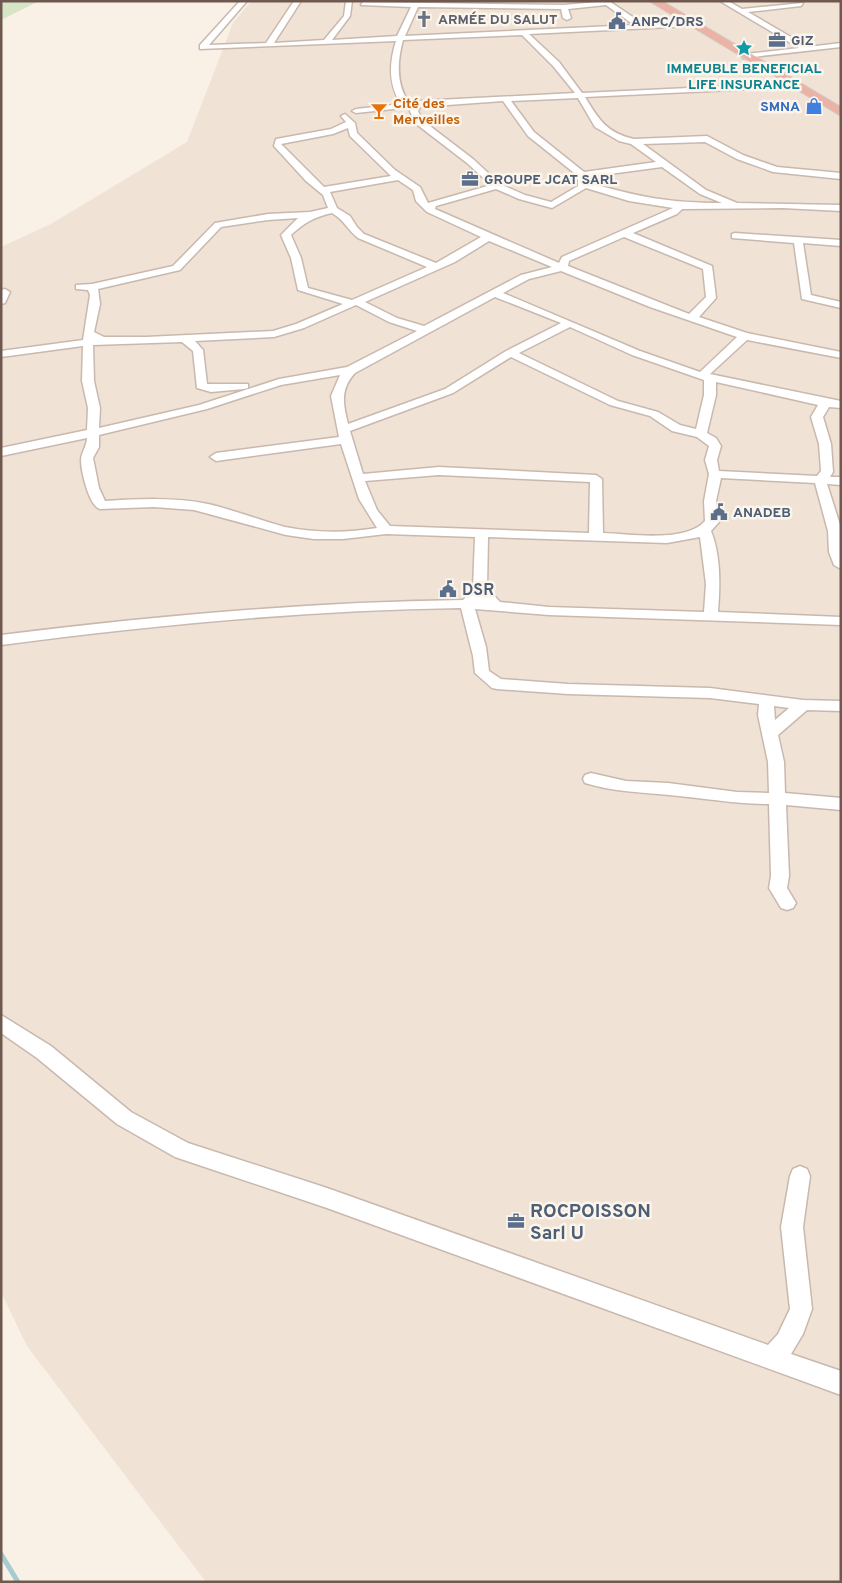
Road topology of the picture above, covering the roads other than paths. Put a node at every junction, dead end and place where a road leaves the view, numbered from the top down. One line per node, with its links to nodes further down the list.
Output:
1 (244, 1): 20 (street)
2 (298, 1): 20 (street)
3 (349, 1): 19 (street)
4 (654, 1): 13 (highway)
5 (723, 1): 12 (street)
6 (606, 2): 11 (street); 14 (street)
7 (363, 4): 8 (street)
8 (416, 4): 9 (street); 18 (street)
9 (507, 4): 11 (street); 16 (street)
10 (801, 4): 12 (street)
11 (564, 7): 15 (street)
12 (742, 11): 22 (street)
13 (692, 24): 14 (street); 23 (highway)
14 (642, 27): 15 (street)
15 (577, 30): 17 (street)
16 (513, 32): 17 (street); 18 (street)
17 (523, 32): 25 (street)
18 (401, 38): 19 (street); 28 (street)
19 (327, 42): 20 (street)
20 (268, 45)
21 (841, 45): 22 (street)
22 (807, 49): 23 (street)
23 (746, 56): 24 (highway)
24 (796, 85): 25 (street); 30 (highway)
25 (580, 95): 26 (street); 31 (street)
26 (504, 99): 27 (street); 35 (street)
27 (418, 104): 28 (street); 36 (street)
28 (406, 105): 29 (street)
29 (356, 111)
30 (841, 112)
31 (634, 142): 32 (street); 33 (street)
32 (662, 164): 35 (street); 38 (street)
33 (841, 176)
34 (398, 177): 37 (street); 37 (street); 41 (street)
35 (583, 180): 36 (street); 39 (street)
36 (497, 186): 41 (street)
37 (324, 190): 42 (street)
38 (735, 205): 39 (street); 40 (street)
39 (680, 206): 44 (street)
40 (841, 208)
41 (430, 210): 46 (street)
42 (336, 213): 43 (street); 50 (street)
43 (310, 215): 52 (street); 54 (street)
44 (626, 234): 49 (street); 56 (street)
45 (735, 236): 47 (street)
46 (488, 237): 49 (street); 50 (street)
47 (798, 240): 48 (street); 55 (street)
48 (841, 244)
49 (563, 266): 53 (street); 56 (street)
50 (436, 267): 54 (street)
51 (80, 287): 52 (street)
52 (92, 287): 61 (street)
53 (495, 293): 57 (street); 58 (street)
54 (355, 302): 58 (street); 59 (street)
55 (841, 306)
56 (693, 318): 60 (street)
57 (570, 324): 66 (street); 70 (street)
58 (425, 330): 68 (street)
59 (226, 336): 62 (street); 64 (street)
60 (745, 336): 67 (street); 70 (street)
61 (88, 338): 62 (street); 65 (street); 75 (street)
62 (186, 339): 64 (street)
63 (1, 342): 65 (street)
64 (198, 350): 71 (street)
65 (1, 353)
66 (510, 353): 76 (street); 77 (street)
67 (841, 355)
68 (352, 370): 69 (street); 72 (street)
69 (317, 376): 71 (street); 72 (street)
70 (706, 377): 73 (street); 76 (street)
71 (279, 382): 75 (street)
72 (338, 390): 77 (street)
73 (827, 403): 74 (street); 82 (street)
74 (841, 405)
75 (93, 434): 78 (street); 84 (street)
76 (701, 434): 80 (street)
77 (345, 435): 79 (street); 81 (street)
78 (1, 452)
79 (216, 458)
80 (715, 474): 82 (street); 85 (street)
81 (357, 478): 84 (street); 87 (street)
82 (820, 480): 83 (street); 88 (street)
83 (841, 481)
84 (386, 530): 86 (street)
85 (705, 531): 87 (street); 92 (street)
86 (482, 533): 87 (street); 89 (street)
87 (596, 536)
88 (841, 565)
89 (480, 588): 90 (street); 91 (street)
90 (468, 604): 91 (street); 94 (street); 95 (street)
91 (497, 607): 92 (street)
92 (711, 617): 93 (street)
93 (841, 621)
94 (1, 640)
95 (767, 701): 96 (street); 98 (street)
96 (803, 705): 97 (street); 98 (street)
97 (841, 706)
98 (770, 732): 100 (street)
99 (591, 779): 100 (street)
100 (778, 800): 101 (street); 102 (street)
101 (841, 804)
102 (787, 903)
103 (1, 1023): 105 (street)
104 (800, 1176): 105 (street)
105 (772, 1358): 106 (street)
106 (841, 1383)

